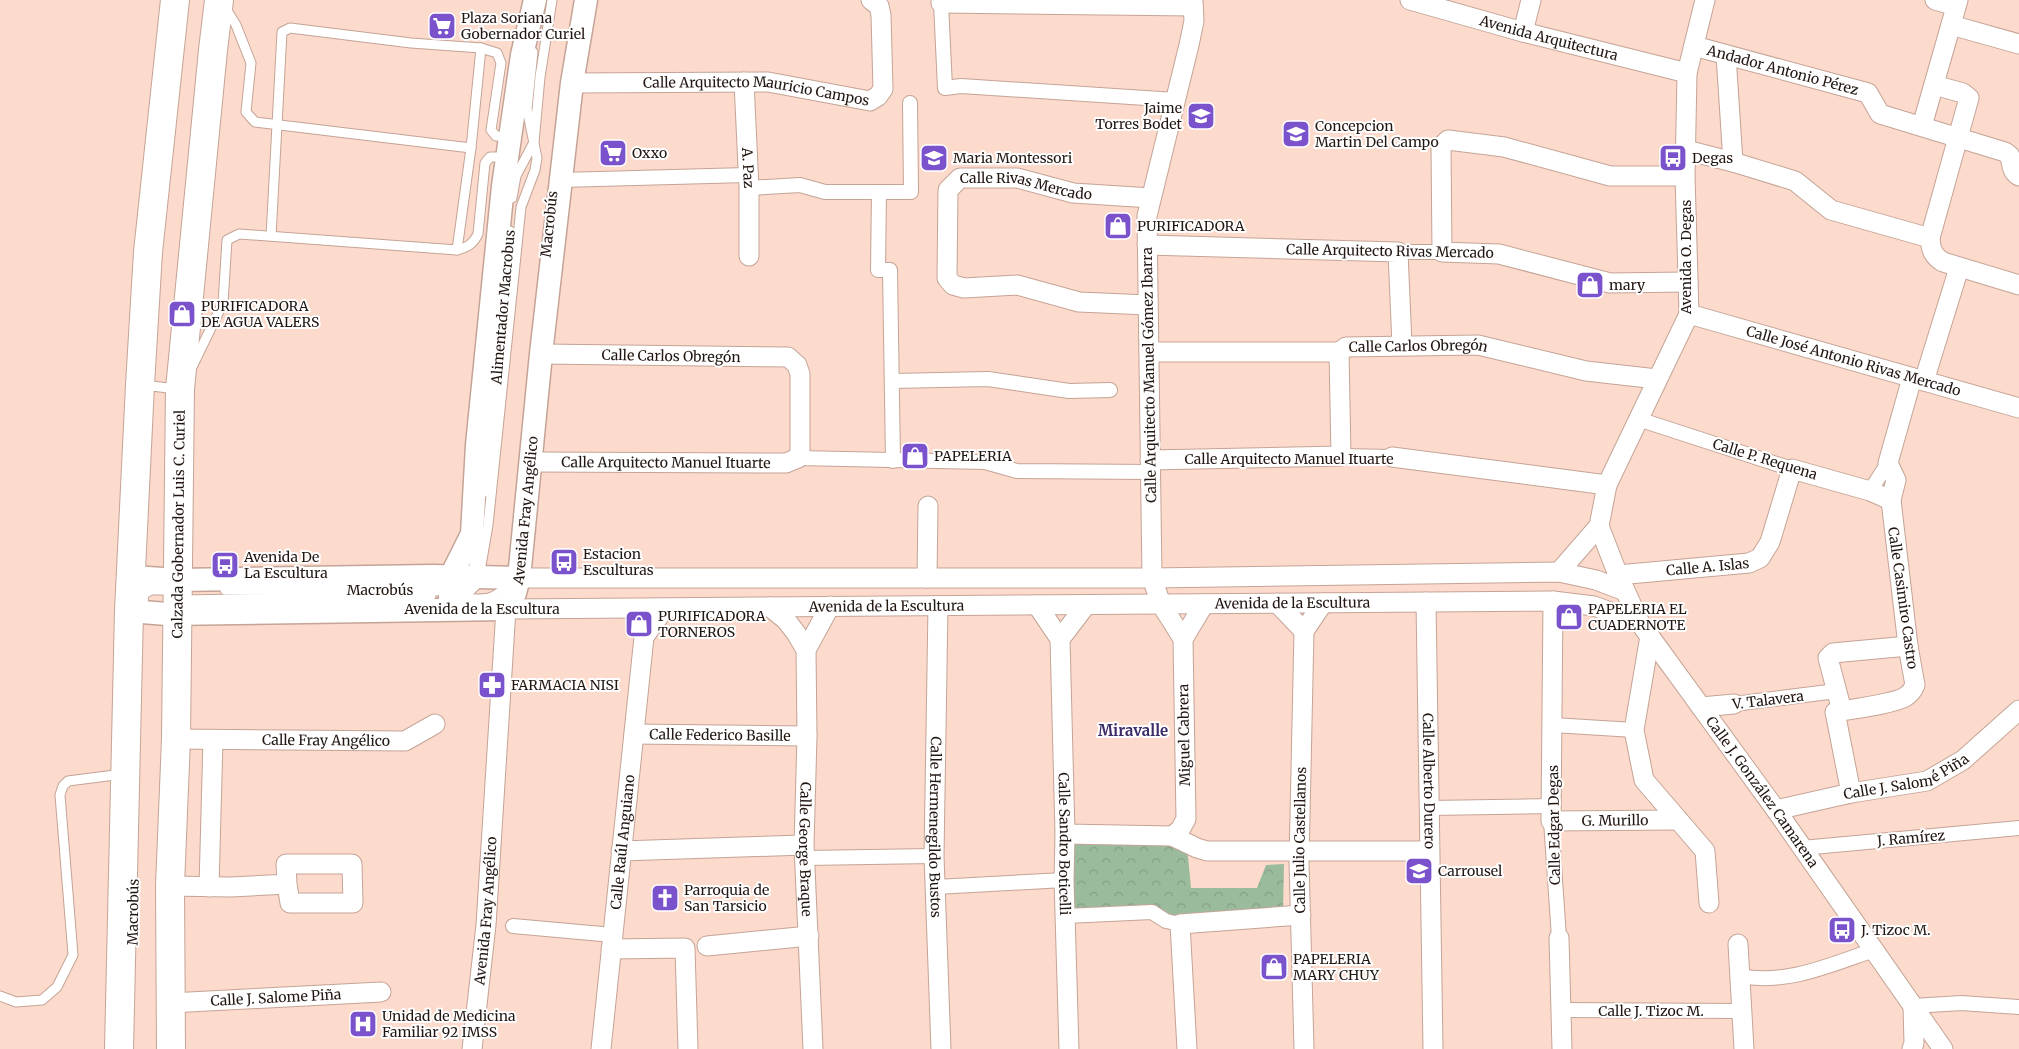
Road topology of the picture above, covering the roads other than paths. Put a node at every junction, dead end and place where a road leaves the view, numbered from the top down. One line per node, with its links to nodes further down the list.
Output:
1 (175, 0): 19 (main road)
2 (220, 0): 22 (main road, Calzada Gobernador Luis C. Curiel); 30 (lane)
3 (535, 0): 34 (street)
4 (542, 0): 33 (lane, Macrobús)
5 (552, 0): 33 (lane, Alimentador Macrobus)
6 (579, 0): 83 (lane, Macrobús)
7 (586, 0): 25 (street, Avenida Fray Angélico)
8 (1410, 0): 17 (street, Avenida Arquitectura)
9 (1531, 0): 17 (street)
10 (1704, 0): 20 (street, Avenida O. Degas)
11 (1935, 0): 15 (street)
12 (941, 1): 14 (street); 28 (street)
13 (875, 3): 26 (street, Calle Arquitecto Mauricio Campos)
14 (1193, 3): 28 (street, Calle Arquitecto Manuel Gómez Ibarra)
15 (1957, 3): 16 (street)
16 (1951, 25): 18 (street); 27 (street)
17 (1523, 32): 24 (street, Avenida Arquitectura)
18 (2019, 44)
19 (169, 45): 22 (main road); 63 (main road)
20 (1694, 46): 23 (street, Andador Antonio Pérez); 24 (street, Avenida O. Degas)
21 (481, 48): 30 (lane); 34 (lane); 35 (lane)
22 (213, 50): 64 (main road, Calzada Gobernador Luis C. Curiel)
23 (1726, 54): 31 (street, Andador Antonio Pérez); 37 (street)
24 (1687, 73): 36 (street, Avenida O. Degas)
25 (572, 82): 26 (street, Calle Arquitecto Mauricio Campos); 40 (street, Avenida Fray Angélico)
26 (744, 82): 41 (street, A. Paz)
27 (1934, 85): 31 (street); 32 (street)
28 (1176, 100): 43 (street, Calle Arquitecto Manuel Gómez Ibarra)
29 (910, 103): 42 (street)
30 (276, 124): 35 (lane); 44 (lane)
31 (1922, 126): 32 (street, Andador Antonio Pérez)
32 (1958, 138): 39 (street, Andador Antonio Pérez); 45 (street)
33 (534, 142): 87 (lane, Alimentador Macrobus); 87 (lane, Macrobús)
34 (508, 147): 47 (lane); 87 (street)
35 (471, 148): 47 (lane)
36 (1686, 150): 37 (street); 38 (street, Avenida O. Degas)
37 (1732, 162): 45 (street)
38 (1685, 176): 49 (street); 52 (street, Avenida O. Degas)
39 (2019, 176)
40 (561, 180): 41 (street); 59 (street, Avenida Fray Angélico)
41 (748, 181): 42 (street); 50 (street, A. Paz)
42 (879, 192): 61 (street)
43 (1151, 198): 46 (street, Calle Arquitecto Manuel Gómez Ibarra); 54 (street, Calle Rivas Mercado)
44 (271, 236): 47 (lane); 64 (lane)
45 (1930, 238): 51 (street)
46 (1147, 245): 48 (street, Calle Arquitecto Rivas Mercado); 54 (street, Calle Arquitecto Manuel Gómez Ibarra)
47 (457, 250)
48 (1398, 252): 49 (street, Calle Arquitecto Rivas Mercado); 56 (street)
49 (1442, 252): 52 (street, Calle Arquitecto Rivas Mercado)
50 (749, 256)
51 (1958, 268): 53 (street); 62 (street)
52 (1688, 282): 55 (street, Avenida O. Degas)
53 (2019, 285)
54 (1148, 305): 57 (street, Calle Arquitecto Manuel Gómez Ibarra)
55 (1689, 314): 60 (street, Avenida O. Degas); 62 (street, Calle José Antonio Rivas Mercado)
56 (1402, 345): 58 (street, Calle Carlos Obregón); 60 (street, Calle Carlos Obregón)
57 (1149, 352): 58 (street, Calle Carlos Obregón); 74 (street, Calle Arquitecto Manuel Gómez Ibarra)
58 (1339, 352): 68 (street)
59 (541, 354): 70 (street, Calle Carlos Obregón); 72 (street, Avenida Fray Angélico)
60 (1658, 379): 67 (street, Avenida O. Degas)
61 (892, 380): 65 (street); 71 (street)
62 (1918, 380): 66 (street, Calle José Antonio Rivas Mercado); 73 (street)
63 (140, 385): 64 (lane); 82 (main road)
64 (180, 389): 92 (main road, Calzada Gobernador Luis C. Curiel)
65 (1110, 390)
66 (2019, 408)
67 (1638, 419): 75 (street, Calle P. Requena); 76 (street, Avenida O. Degas)
68 (1341, 456): 69 (street, Calle Arquitecto Manuel Ituarte); 74 (street, Calle Arquitecto Manuel Ituarte)
69 (1392, 457): 76 (street, Calle Arquitecto Manuel Ituarte)
70 (798, 458): 71 (street, Calle Arquitecto Manuel Ituarte); 72 (street, Calle Arquitecto Manuel Ituarte)
71 (893, 461): 74 (street, Calle Arquitecto Manuel Ituarte)
72 (532, 462): 83 (street, Avenida Fray Angélico)
73 (1888, 463): 77 (street); 78 (street, Calle Casimiro Castro)
74 (1150, 466): 85 (street, Calle Arquitecto Manuel Gómez Ibarra)
75 (1792, 469): 77 (street, Calle P. Requena); 86 (street, Calle A. Islas)
76 (1607, 485): 80 (street, Avenida O. Degas)
77 (1870, 491): 78 (street, Calle P. Requena)
78 (1891, 500): 109 (street, Calle Casimiro Castro)
79 (928, 506): 84 (street)
80 (1599, 526): 81 (street, Avenida O. Degas); 86 (street, Calle J. González Camarena)
81 (1559, 572): 85 (street, Avenida de la Escultura); 86 (street, Avenida de la Escultura)
82 (132, 576): 92 (street, Avenida de la Escultura); 103 (main road)
83 (515, 578): 84 (street, Avenida de la Escultura); 87 (street, Avenida de la Escultura); 87 (lane, Macrobús); 102 (street, Avenida Fray Angélico)
84 (927, 578): 85 (street, Avenida de la Escultura)
85 (1152, 578): 93 (street, Calle Arquitecto Manuel Gómez Ibarra)
86 (1621, 583): 104 (street, Calle J. González Camarena)
87 (456, 589): 92 (street, Avenida de la Escultura); 92 (street, Avenida de la Escultura); 102 (street, Avenida de la Escultura)
88 (1553, 601): 89 (street, Avenida de la Escultura); 104 (street, Avenida de la Escultura); 117 (street, Calle Edgar Degas)
89 (1426, 602): 91 (street, Avenida de la Escultura); 125 (street, Calle Alberto Durero)
90 (1277, 603): 91 (street, Avenida de la Escultura); 94 (street, Avenida de la Escultura); 105 (street)
91 (1323, 603): 105 (street)
92 (174, 604): 103 (street, Avenida de la Escultura); 121 (main road, Calzada Gobernador Luis C. Curiel)
93 (1161, 604): 94 (street, Avenida de la Escultura); 96 (street, Avenida de la Escultura); 108 (street)
94 (1204, 604): 108 (street)
95 (1037, 605): 96 (street, Avenida de la Escultura); 98 (street, Avenida de la Escultura); 107 (street)
96 (1086, 605): 107 (street)
97 (830, 606): 98 (street, Avenida de la Escultura); 99 (street, Avenida de la Escultura); 110 (street, Calle George Braque)
98 (938, 606): 137 (street, Calle Hermenegildo Bustos)
99 (770, 607): 101 (street, Avenida de la Escultura); 110 (street)
100 (625, 608): 101 (street, Avenida de la Escultura); 102 (street, Avenida de la Escultura); 106 (street)
101 (665, 608): 106 (street)
102 (506, 609): 165 (street, Avenida Fray Angélico)
103 (138, 615): 123 (main road)
104 (1645, 630): 113 (street, Calle J. González Camarena); 118 (street)
105 (1304, 632): 133 (street, Calle Julio Castellanos)
106 (644, 636): 119 (street, Calle Raúl Anguiano)
107 (1060, 639): 131 (street, Calle Sandro Boticelli)
108 (1183, 639): 130 (street, Miguel Cabrera)
109 (1908, 646): 111 (street); 115 (street, Calle Casimiro Castro)
110 (806, 650): 120 (street, Calle George Braque)
111 (1836, 691): 112 (street, V. Talavera); 115 (street)
112 (1734, 704): 113 (street, V. Talavera)
113 (1701, 707): 126 (street, Calle J. González Camarena)
114 (2019, 710): 124 (street, Calle J. Salomé Piña)
115 (1842, 711): 124 (street)
116 (435, 724): 122 (street, Calle Fray Angélico)
117 (1553, 725): 118 (street); 127 (street, Calle Edgar Degas)
118 (1634, 730): 128 (street)
119 (634, 734): 120 (street, Calle Federico Basille); 135 (street, Calle Raúl Anguiano)
120 (807, 736): 136 (street, Calle George Braque)
121 (176, 739): 122 (street, Calle Fray Angélico); 139 (main road, Calzada Gobernador Luis C. Curiel)
122 (213, 740): 141 (street)
123 (126, 774): 157 (lane); 163 (main road)
124 (1851, 793): 126 (street, Calle J. Salomé Piña)
125 (1430, 808): 127 (street); 134 (street, Calle Alberto Durero)
126 (1776, 810): 132 (street, Calle J. González Camarena)
127 (1552, 814): 128 (street, G. Murillo); 149 (street, Calle Edgar Degas)
128 (1678, 820): 143 (street)
129 (2019, 828): 132 (street, J. Ramírez)
130 (1176, 833): 131 (street); 133 (street)
131 (1065, 834): 138 (street, Calle Sandro Boticelli)
132 (1802, 848): 154 (street, Calle J. González Camarena)
133 (1299, 850): 134 (street); 144 (street, Calle Julio Castellanos)
134 (1429, 851): 173 (street, Calle Alberto Durero)
135 (621, 852): 136 (street); 150 (street, Calle Raúl Anguiano)
136 (804, 852): 137 (street); 148 (street, Calle George Braque)
137 (934, 856): 142 (street, Calle Hermenegildo Bustos)
138 (1064, 880): 142 (street); 145 (street, Calle Sandro Boticelli)
139 (164, 884): 141 (street); 158 (main road, Calzada Gobernador Luis C. Curiel)
140 (287, 884): 140 (street); 141 (street)
141 (209, 887)
142 (936, 887): 169 (street, Calle Hermenegildo Bustos)
143 (1710, 903)
144 (1301, 914): 146 (street); 172 (street, Calle Julio Castellanos)
145 (1066, 916): 146 (street); 170 (street, Calle Sandro Boticelli)
146 (1180, 924): 171 (street)
147 (513, 926): 150 (street)
148 (809, 936): 152 (street); 168 (street, Calle George Braque)
149 (1559, 938): 161 (street, Calle Edgar Degas)
150 (612, 942): 153 (street); 166 (street, Calle Raúl Anguiano)
151 (1738, 944): 155 (street)
152 (706, 946): 153 (street)
153 (685, 948): 167 (street)
154 (1874, 950): 155 (street); 159 (street, Calle J. González Camarena)
155 (1740, 976): 162 (street)
156 (381, 992): 158 (street, Calle J. Salome Piña)
157 (0, 996)
158 (170, 1002): 164 (main road, Calzada Gobernador Luis C. Curiel)
159 (1913, 1006): 160 (street); 176 (street); 177 (street, Calle J. González Camarena)
160 (2019, 1007)
161 (1560, 1010): 162 (street, Calle J. Tizoc M.); 174 (street, Calle Edgar Degas)
162 (1742, 1011): 175 (street)
163 (119, 1049)
164 (172, 1049)
165 (472, 1049)
166 (601, 1049)
167 (688, 1049)
168 (814, 1049)
169 (941, 1049)
170 (1069, 1049)
171 (1187, 1049)
172 (1304, 1049)
173 (1433, 1049)
174 (1562, 1049)
175 (1744, 1049)
176 (1912, 1049)
177 (1943, 1049)

